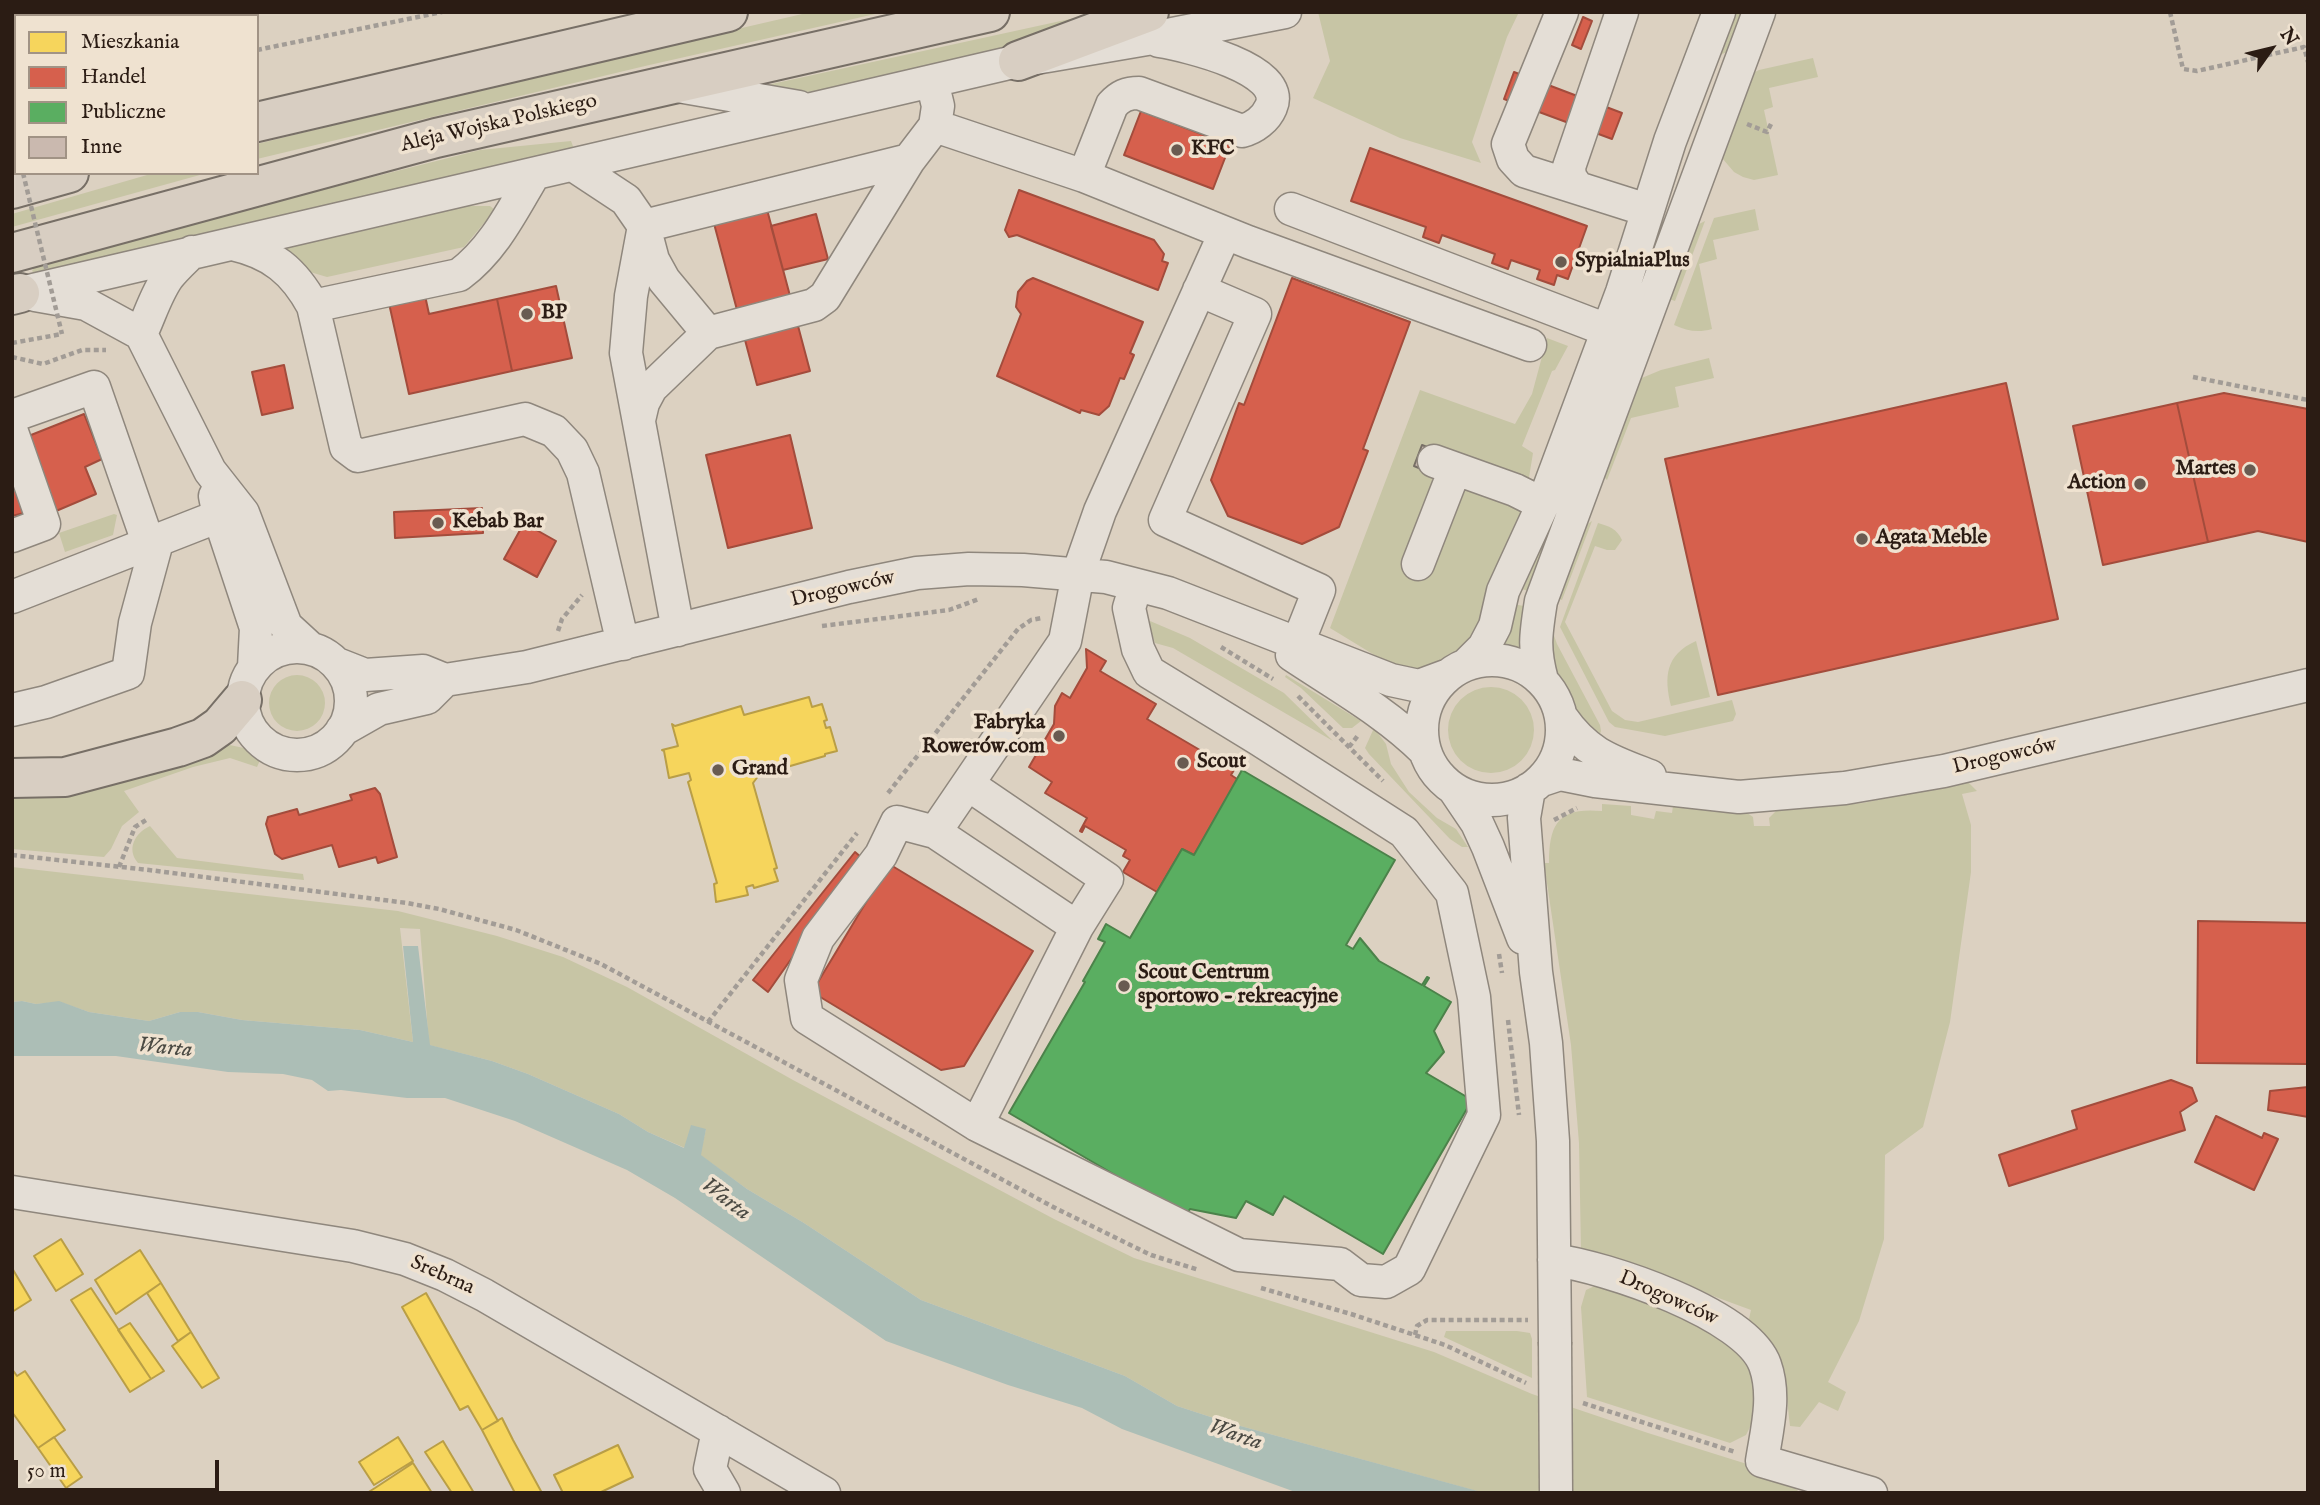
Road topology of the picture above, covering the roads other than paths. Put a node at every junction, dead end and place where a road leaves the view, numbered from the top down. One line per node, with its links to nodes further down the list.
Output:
1 (728, 12): 13 (main road)
2 (990, 12): 11 (main road, Aleja Wojska Polskiego)
3 (1285, 12): 8 (street)
4 (1562, 12): 20 (street)
5 (1622, 12): 20 (street)
6 (1759, 12): 56 (street)
7 (1717, 13): 23 (street)
8 (1148, 26): 9 (main road); 19 (street)
9 (1018, 61): 10 (street)
10 (932, 81): 12 (street); 14 (street)
11 (669, 85): 12 (street); 28 (main road, Aleja Wojska Polskiego)
12 (811, 109): 16 (street)
13 (259, 122)
14 (934, 126): 15 (street); 19 (street)
15 (909, 160): 24 (street); 33 (street)
16 (573, 165): 17 (street); 24 (street)
17 (534, 174): 26 (street); 31 (street)
18 (62, 175): 21 (main road)
19 (1084, 176): 25 (street)
20 (1577, 187): 23 (street)
21 (12, 189)
22 (1292, 209): 32 (street)
23 (1647, 210): 32 (street)
24 (643, 226): 33 (street); 37 (street)
25 (1225, 233): 29 (street); 35 (street)
26 (232, 244): 27 (street); 31 (street)
27 (192, 252): 30 (street); 34 (street)
28 (12, 253)
29 (1199, 290): 45 (street); 50 (street)
30 (16, 294): 34 (street)
31 (313, 306): 51 (street)
32 (1607, 330): 40 (street)
33 (708, 333): 37 (street)
34 (141, 334): 39 (street)
35 (1530, 345)
36 (12, 416): 43 (street)
37 (639, 420): 49 (street)
38 (12, 432): 42 (street)
39 (210, 471): 41 (street); 52 (street)
40 (1544, 504): 44 (street); 54 (street)
41 (219, 516): 43 (street); 57 (street)
42 (12, 536)
43 (153, 544): 47 (street); 59 (street)
44 (1418, 564)
45 (1078, 574): 46 (street, Drogowców); 49 (street, Drogowców); 65 (street)
46 (1136, 585): 48 (street, Drogowców); 71 (street)
47 (12, 597)
48 (1242, 622): 50 (street, Drogowców); 62 (street, Drogowców)
49 (678, 630): 51 (street, Drogowców)
50 (1298, 643): 54 (street, Drogowców)
51 (623, 644): 55 (street, Drogowców)
52 (310, 648): 53 (street); 57 (street)
53 (337, 664): 55 (street, Drogowców); 61 (street)
54 (1457, 670): 56 (street); 62 (street)
55 (444, 680): 61 (street, Drogowców)
56 (1542, 680): 60 (street)
57 (248, 683): 61 (street); 63 (main road)
58 (2308, 685): 67 (street, Drogowców)
59 (12, 710)
60 (1562, 718): 64 (street); 67 (street, Drogowców)
61 (342, 730)
62 (1425, 751): 66 (street)
63 (12, 778)
64 (1536, 784): 66 (street); 67 (street, Drogowców); 70 (street)
65 (969, 785): 68 (street); 69 (street)
66 (1454, 789): 70 (street)
67 (1698, 793)
68 (935, 832): 69 (street); 71 (street)
69 (1077, 927): 71 (street)
70 (1536, 972): 73 (street)
71 (977, 1125)
72 (12, 1192): 74 (street, Srebrna)
73 (1554, 1259): 77 (street, bridge); 78 (street, Drogowców)
74 (718, 1431): 75 (street); 76 (street, Srebrna)
75 (723, 1493)
76 (824, 1493)
77 (1556, 1493)
78 (1871, 1493)

